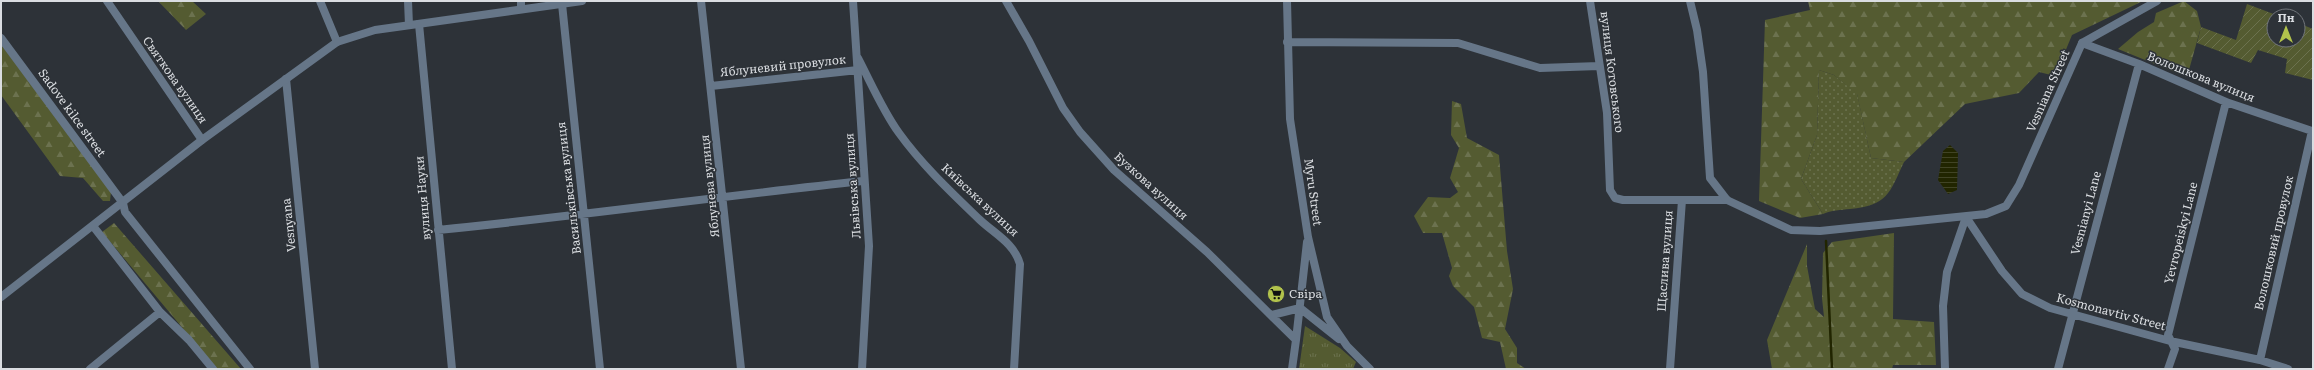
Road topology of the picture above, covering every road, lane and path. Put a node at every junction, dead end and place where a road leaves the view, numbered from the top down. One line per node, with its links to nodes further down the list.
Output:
1 (107, 1): 28 (street, Святкова вулиця)
2 (320, 1): 17 (street)
3 (408, 1): 15 (street)
4 (582, 1): 12 (street)
5 (701, 1): 25 (street, Яблунева вулиця)
6 (853, 1): 20 (street, Львівська вулиця)
7 (1006, 1): 43 (street, Бузкова вулиця)
8 (1287, 1): 18 (street, Myru Street)
9 (1590, 1): 22 (street, вулиця Котовського)
10 (1690, 1): 32 (street, Щаслива вулиця)
11 (2157, 1): 19 (street, Vesniana Street)
12 (562, 4): 13 (street); 34 (street, Васильківська вулиця)
13 (521, 5): 14 (street)
14 (419, 24): 15 (street); 37 (street, вулиця Науки)
15 (408, 25): 17 (street)
16 (1, 38): 33 (street, Sadove kilce street)
17 (336, 42): 24 (street)
18 (1287, 42): 22 (street); 38 (street, Myru Street)
19 (2082, 43): 21 (street, Волошкова вулиця); 35 (street, Vesniana Street)
20 (858, 58): 23 (street, Львівська вулиця); 56 (street, Київська вулиця)
21 (2139, 64): 26 (street, Волошкова вулиця); 42 (street, Vesnianyi Lane)
22 (1600, 66): 31 (street, вулиця Котовського)
23 (858, 70): 25 (street, Яблуневий провулок); 29 (street, Львівська вулиця)
24 (286, 79): 28 (street); 51 (street, Vesnyana)
25 (711, 86): 30 (street, Яблунева вулиця)
26 (2226, 102): 27 (street, Волошкова вулиця); 45 (street, Yevropeiskyi Lane)
27 (2312, 131): 47 (street, Волошковий провулок)
28 (202, 140): 33 (street)
29 (863, 181): 30 (street); 55 (street, Львівська вулиця)
30 (723, 196): 34 (street); 54 (street, Яблунева вулиця)
31 (1682, 200): 32 (street, Щаслива вулиця); 59 (street, Щаслива вулиця)
32 (1727, 200): 35 (street, Щаслива вулиця)
33 (123, 203): 36 (street); 50 (street)
34 (584, 216): 37 (street); 53 (street, Васильківська вулиця)
35 (1966, 217): 42 (street, Kosmonavtiv Street); 60 (street)
36 (93, 226): 39 (street); 41 (street)
37 (438, 230): 52 (street, вулиця Науки)
38 (1308, 237): 40 (street); 46 (street, Myru Street)
39 (1, 297)
40 (1300, 308): 43 (street); 44 (street); 46 (street)
41 (160, 312): 48 (street); 49 (street)
42 (2072, 314): 45 (street, Kosmonavtiv Street); 61 (street, Vesnianyi Lane)
43 (1272, 315): 44 (street, Бузкова вулиця)
44 (1296, 340): 57 (street)
45 (2170, 340): 47 (street, Kosmonavtiv Street); 62 (street, Yevropeiskyi Lane)
46 (1347, 346): 58 (street, Myru Street)
47 (2260, 360): 63 (street, Kosmonavtiv Street)
48 (90, 369)
49 (213, 369)
50 (250, 369)
51 (315, 369)
52 (452, 369)
53 (600, 369)
54 (740, 369)
55 (862, 369)
56 (1014, 369)
57 (1292, 369)
58 (1370, 369)
59 (1670, 369)
60 (1945, 369)
61 (2058, 369)
62 (2168, 369)
63 (2288, 369)

